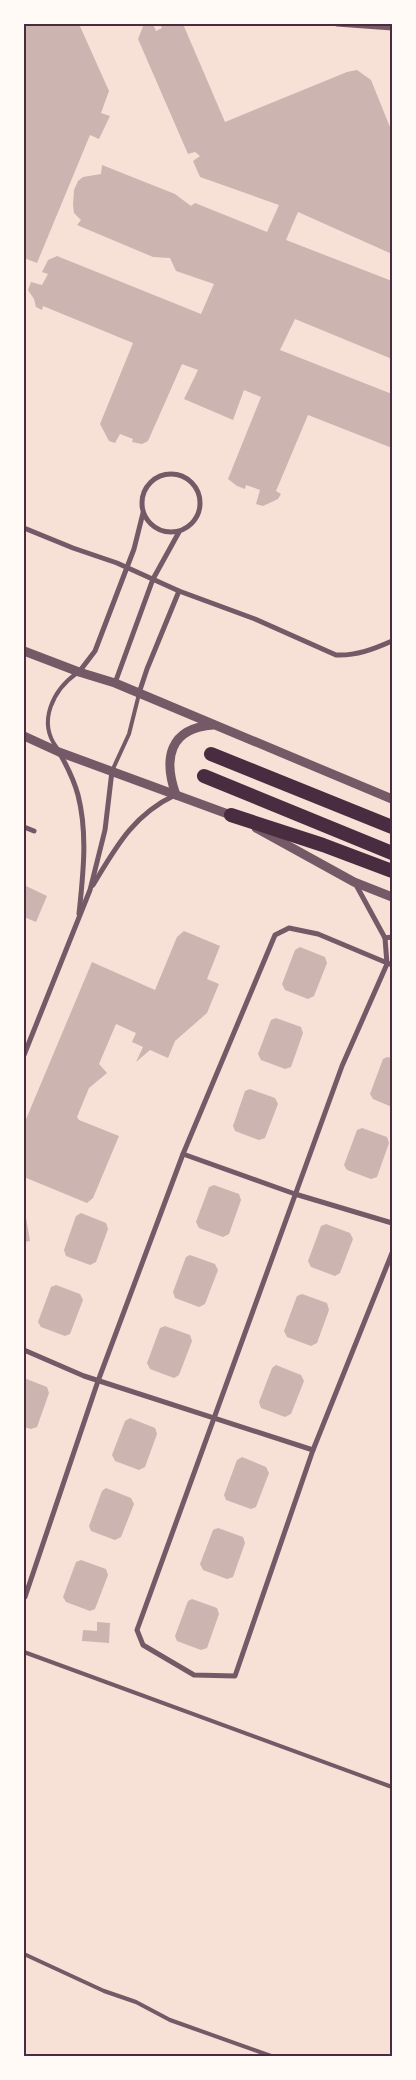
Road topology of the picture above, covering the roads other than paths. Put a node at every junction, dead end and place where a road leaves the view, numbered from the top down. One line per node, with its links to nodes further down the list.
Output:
1 (337, 24): 2 (street)
2 (392, 28)
3 (144, 512): 5 (street); 5 (street); 6 (street)
4 (24, 528): 6 (street)
5 (178, 532): 7 (street)
6 (127, 569): 7 (street); 11 (street)
7 (153, 579): 8 (street); 12 (street)
8 (179, 591): 9 (street); 13 (street)
9 (392, 641)
10 (24, 651): 11 (street)
11 (79, 672): 12 (street); 16 (lane)
12 (116, 683): 13 (street)
13 (139, 694): 14 (street); 18 (lane)
14 (216, 724): 20 (street); 21 (street)
15 (24, 736): 16 (street)
16 (59, 752): 18 (street); 31 (street)
17 (210, 754): 24 (highway)
18 (112, 771): 20 (street); 29 (street)
19 (204, 776): 26 (highway)
20 (176, 795): 22 (street); 29 (street)
21 (392, 799)
22 (231, 815): 27 (highway); 28 (street)
23 (24, 827): 25 (street)
24 (392, 827)
25 (34, 831)
26 (392, 853)
27 (392, 870)
28 (354, 882): 30 (street); 33 (street)
29 (90, 890): 31 (street)
30 (392, 897)
31 (78, 922): 35 (street)
32 (392, 937): 33 (street)
33 (385, 938): 34 (street)
34 (390, 964): 36 (street); 37 (street)
35 (24, 1055)
36 (183, 1154): 37 (street); 41 (street)
37 (295, 1194): 38 (street); 42 (street)
38 (392, 1223)
39 (392, 1253): 43 (street)
40 (24, 1350): 41 (street)
41 (98, 1381): 42 (street); 44 (street)
42 (212, 1419): 43 (street); 43 (street)
43 (313, 1450)
44 (26, 1597)
45 (24, 1652): 46 (lane)
46 (392, 1787)
47 (24, 1954): 48 (lane)
48 (271, 2056)

